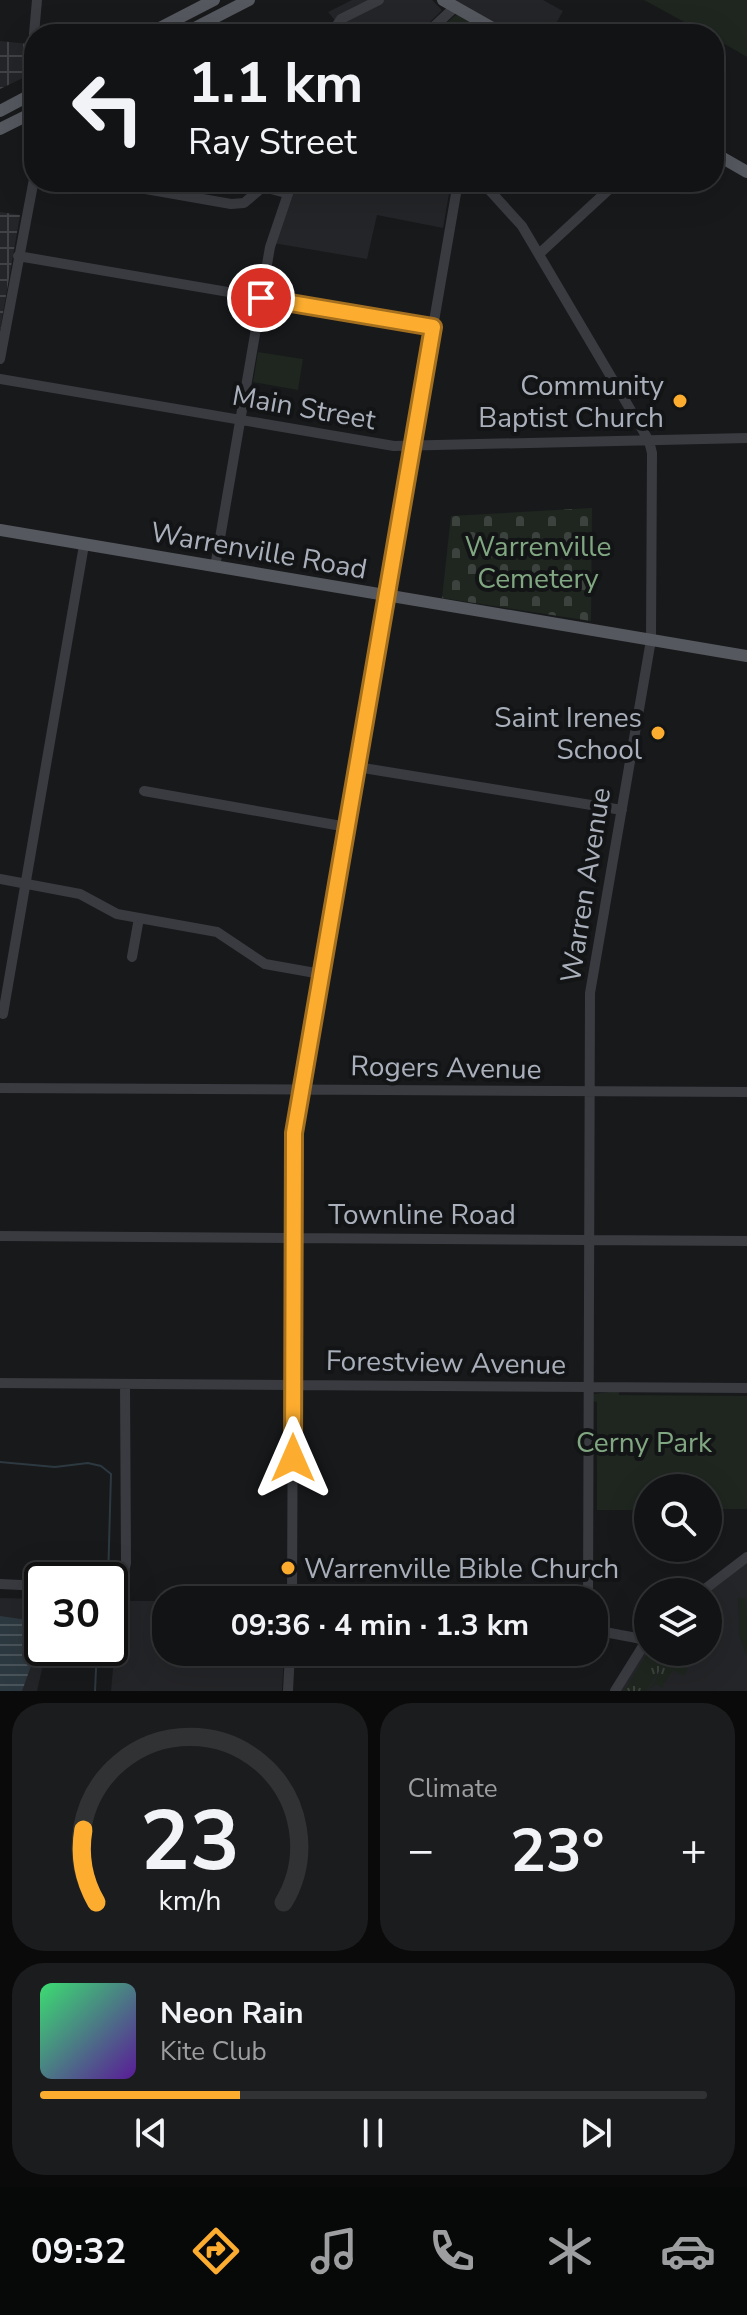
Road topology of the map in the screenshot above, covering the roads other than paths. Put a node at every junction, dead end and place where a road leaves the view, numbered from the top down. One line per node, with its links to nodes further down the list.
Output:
1 (37, 0): 7 (street)
2 (214, 0): 8 (main road)
3 (249, 0): 9 (main road)
4 (379, 0): 6 (street)
5 (449, 3): 12 (street); 13 (main road)
6 (341, 19): 10 (street); 11 (street)
7 (35, 24)
8 (167, 24)
9 (202, 24)
10 (338, 24)
11 (341, 24)
12 (433, 24)
13 (486, 24)
14 (24, 98): 15 (main road)
15 (0, 111)
16 (24, 117): 17 (main road)
17 (0, 129)
18 (724, 159): 19 (main road)
19 (747, 172)
20 (31, 192): 29 (street)
21 (163, 192): 22 (street)
22 (257, 192)
23 (282, 192): 27 (street)
24 (456, 192): 31 (street)
25 (491, 192): 28 (street, Warren Avenue)
26 (606, 192): 28 (street)
27 (286, 193): 30 (street)
28 (539, 254): 36 (street, Warren Avenue)
29 (18, 256): 30 (street); 32 (street)
30 (261, 298): 31 (street); 34 (street)
31 (433, 327): 37 (street)
32 (0, 359)
33 (0, 379): 34 (street, Main Street)
34 (241, 420): 37 (street, Main Street); 40 (street)
35 (747, 438): 36 (street, Main Street)
36 (649, 441): 37 (street, Main Street); 42 (street, Warren Avenue)
37 (412, 447): 41 (street)
38 (0, 530): 39 (main road, Warrenville Road)
39 (84, 545): 40 (main road, Warrenville Road); 49 (street)
40 (215, 567): 41 (main road, Warrenville Road)
41 (387, 597): 42 (main road, Warrenville Road); 44 (street)
42 (651, 640): 43 (main road, Warrenville Road); 46 (street, Warren Avenue)
43 (747, 656)
44 (357, 767): 46 (street); 47 (street)
45 (144, 791): 47 (street)
46 (622, 810): 57 (street, Warren Avenue)
47 (347, 827): 52 (street)
48 (0, 879): 49 (street)
49 (25, 884): 50 (street); 53 (street)
50 (139, 918): 51 (street); 52 (street)
51 (132, 957)
52 (321, 974): 55 (street)
53 (3, 1014)
54 (0, 1088): 55 (street, Rogers Avenue)
55 (301, 1090): 57 (street, Rogers Avenue); 59 (street)
56 (747, 1092): 57 (street, Rogers Avenue)
57 (589, 1093): 60 (street, Warren Avenue)
58 (0, 1236): 59 (street, Townline Road)
59 (293, 1237): 60 (street, Townline Road); 64 (street)
60 (590, 1239): 61 (street, Townline Road); 65 (street, Warren Avenue)
61 (747, 1241)
62 (0, 1383): 63 (street, Forestview Avenue)
63 (125, 1384): 64 (street, Forestview Avenue); 68 (street)
64 (294, 1385): 65 (street, Forestview Avenue); 72 (street)
65 (588, 1388): 66 (street, Forestview Avenue); 73 (street, Warren Avenue)
66 (747, 1388)
67 (747, 1557): 69 (street)
68 (126, 1562)
69 (719, 1578)
70 (0, 1584): 71 (street)
71 (24, 1585)
72 (292, 1586)
73 (588, 1586)
74 (608, 1632): 75 (street)
75 (634, 1637)
76 (634, 1660): 79 (street)
77 (289, 1666): 78 (street)
78 (288, 1691)
79 (615, 1691)

